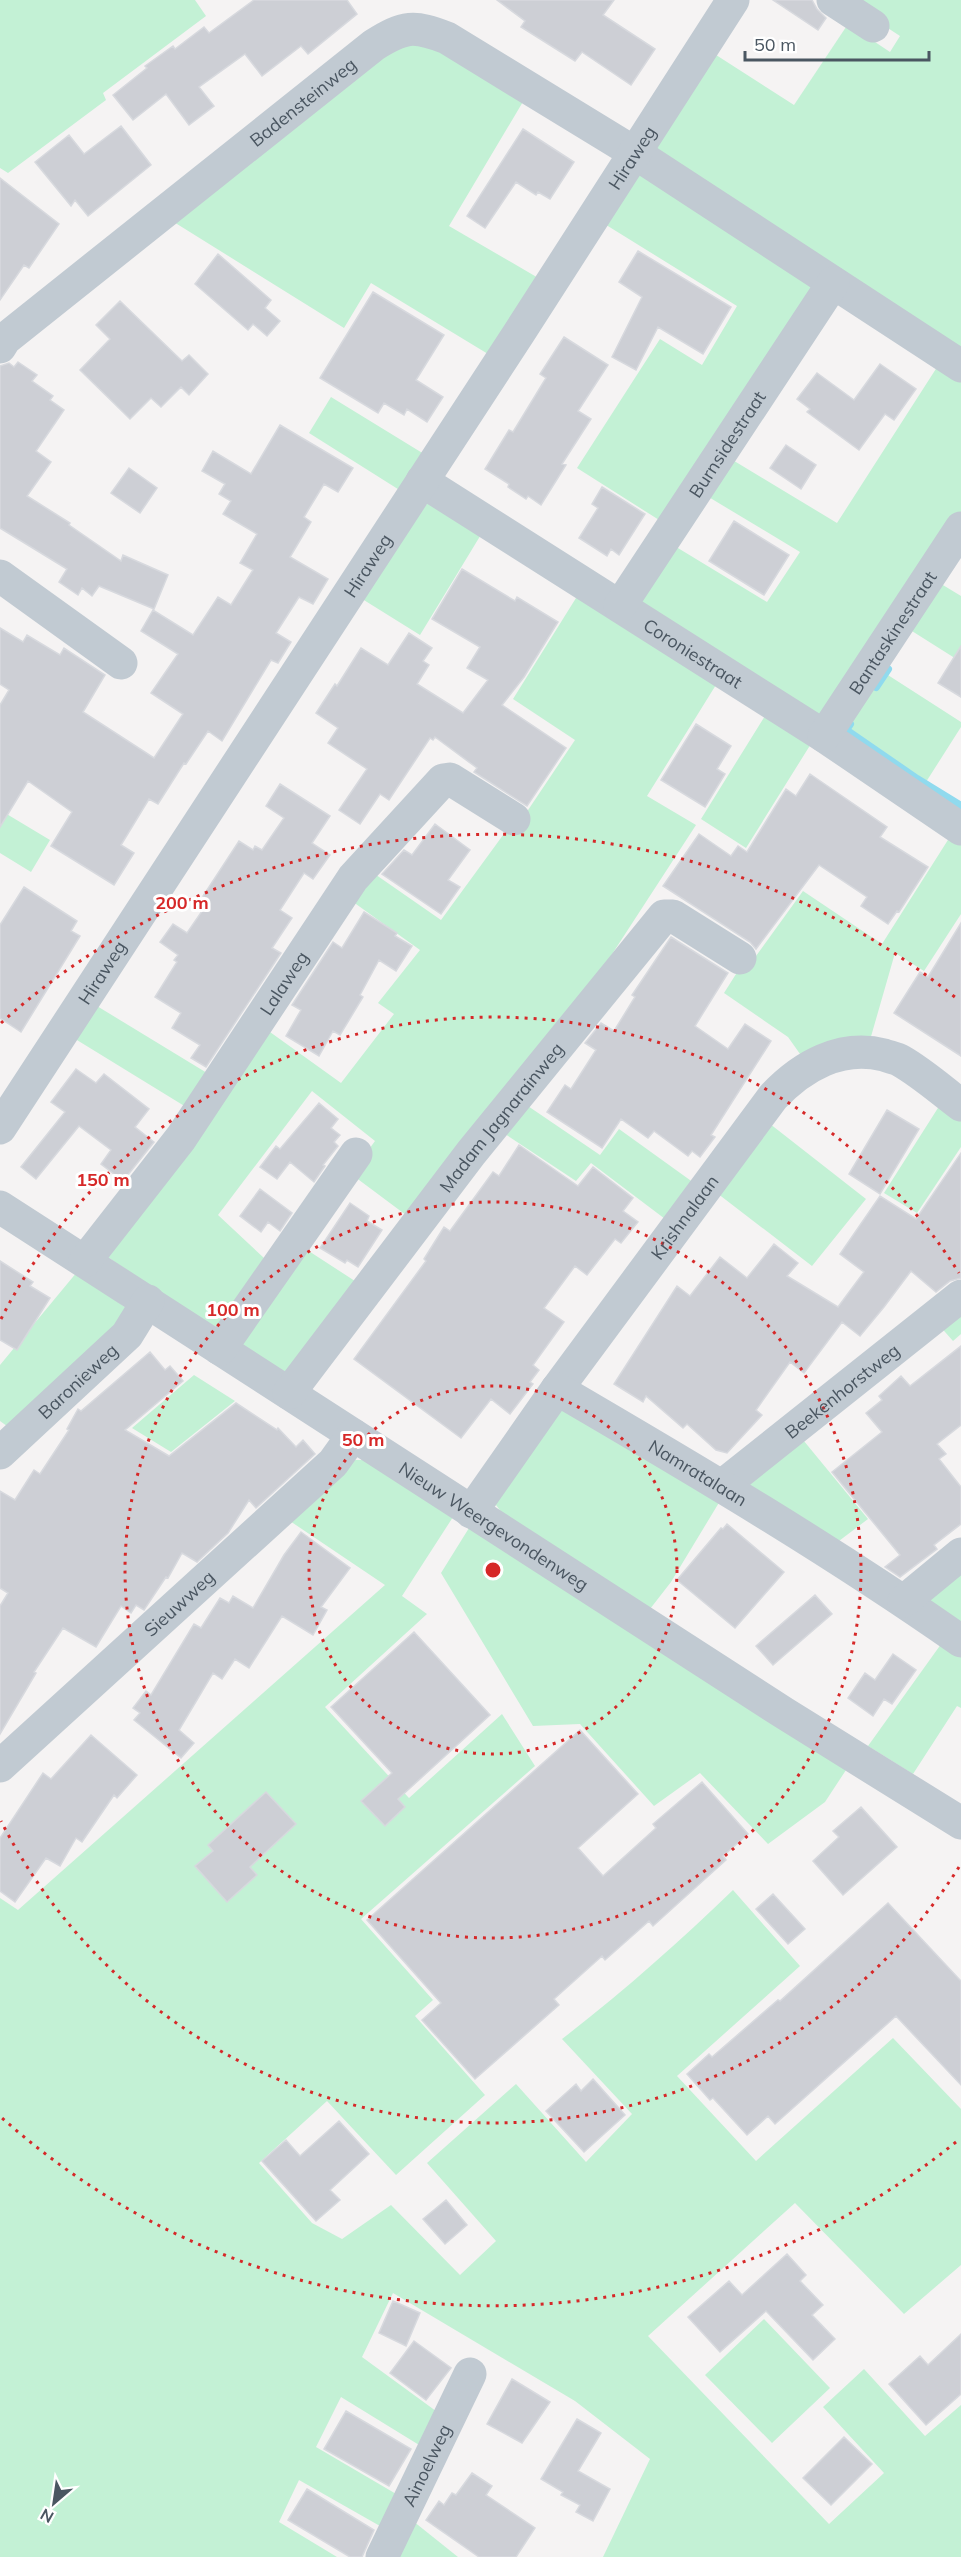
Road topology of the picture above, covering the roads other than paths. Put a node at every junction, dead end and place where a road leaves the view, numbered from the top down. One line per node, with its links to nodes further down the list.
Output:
1 (733, 0): 4 (street, Hiraweg)
2 (833, 0): 3 (street)
3 (873, 26)
4 (635, 153): 5 (street, Badensteinweg); 6 (street, Badensteinweg); 8 (street, Hiraweg)
5 (833, 283): 7 (street, Badensteinweg); 11 (street, Burnsidestraat)
6 (2, 341)
7 (961, 366)
8 (422, 481): 11 (street, Coroniestraat); 18 (street, Hiraweg)
9 (961, 528): 13 (street, Bantaskinestraat)
10 (0, 576): 12 (street)
11 (620, 606): 13 (street, Coroniestraat)
12 (121, 663)
13 (824, 736): 15 (street, Coroniestraat)
14 (514, 819): 21 (street, Lalaweg)
15 (961, 830)
16 (740, 958): 26 (street, Madam Jagnarainweg)
17 (961, 1105): 25 (street, Krishnalaan)
18 (0, 1128)
19 (356, 1154): 24 (street)
20 (0, 1207): 21 (street, Nieuw Weergevondenweg)
21 (85, 1261): 23 (street, Nieuw Weergevondenweg)
22 (961, 1296): 29 (street, Beekenhorstweg)
23 (147, 1301): 24 (street, Nieuw Weergevondenweg); 28 (street, Baronieweg)
24 (220, 1349): 26 (street, Nieuw Weergevondenweg)
25 (558, 1389): 29 (street, Namratalaan); 30 (street)
26 (289, 1393): 27 (street, Nieuw Weergevondenweg)
27 (353, 1435): 30 (street, Nieuw Weergevondenweg); 34 (street, Sieuwweg)
28 (0, 1453)
29 (722, 1485): 32 (street, Namratalaan)
30 (471, 1512): 35 (street, Nieuw Weergevondenweg)
31 (961, 1554): 32 (street)
32 (904, 1601): 33 (street, Namratalaan)
33 (961, 1641)
34 (0, 1766)
35 (961, 1823)
36 (470, 2374): 37 (street, Ainoelweg)
37 (382, 2557)

